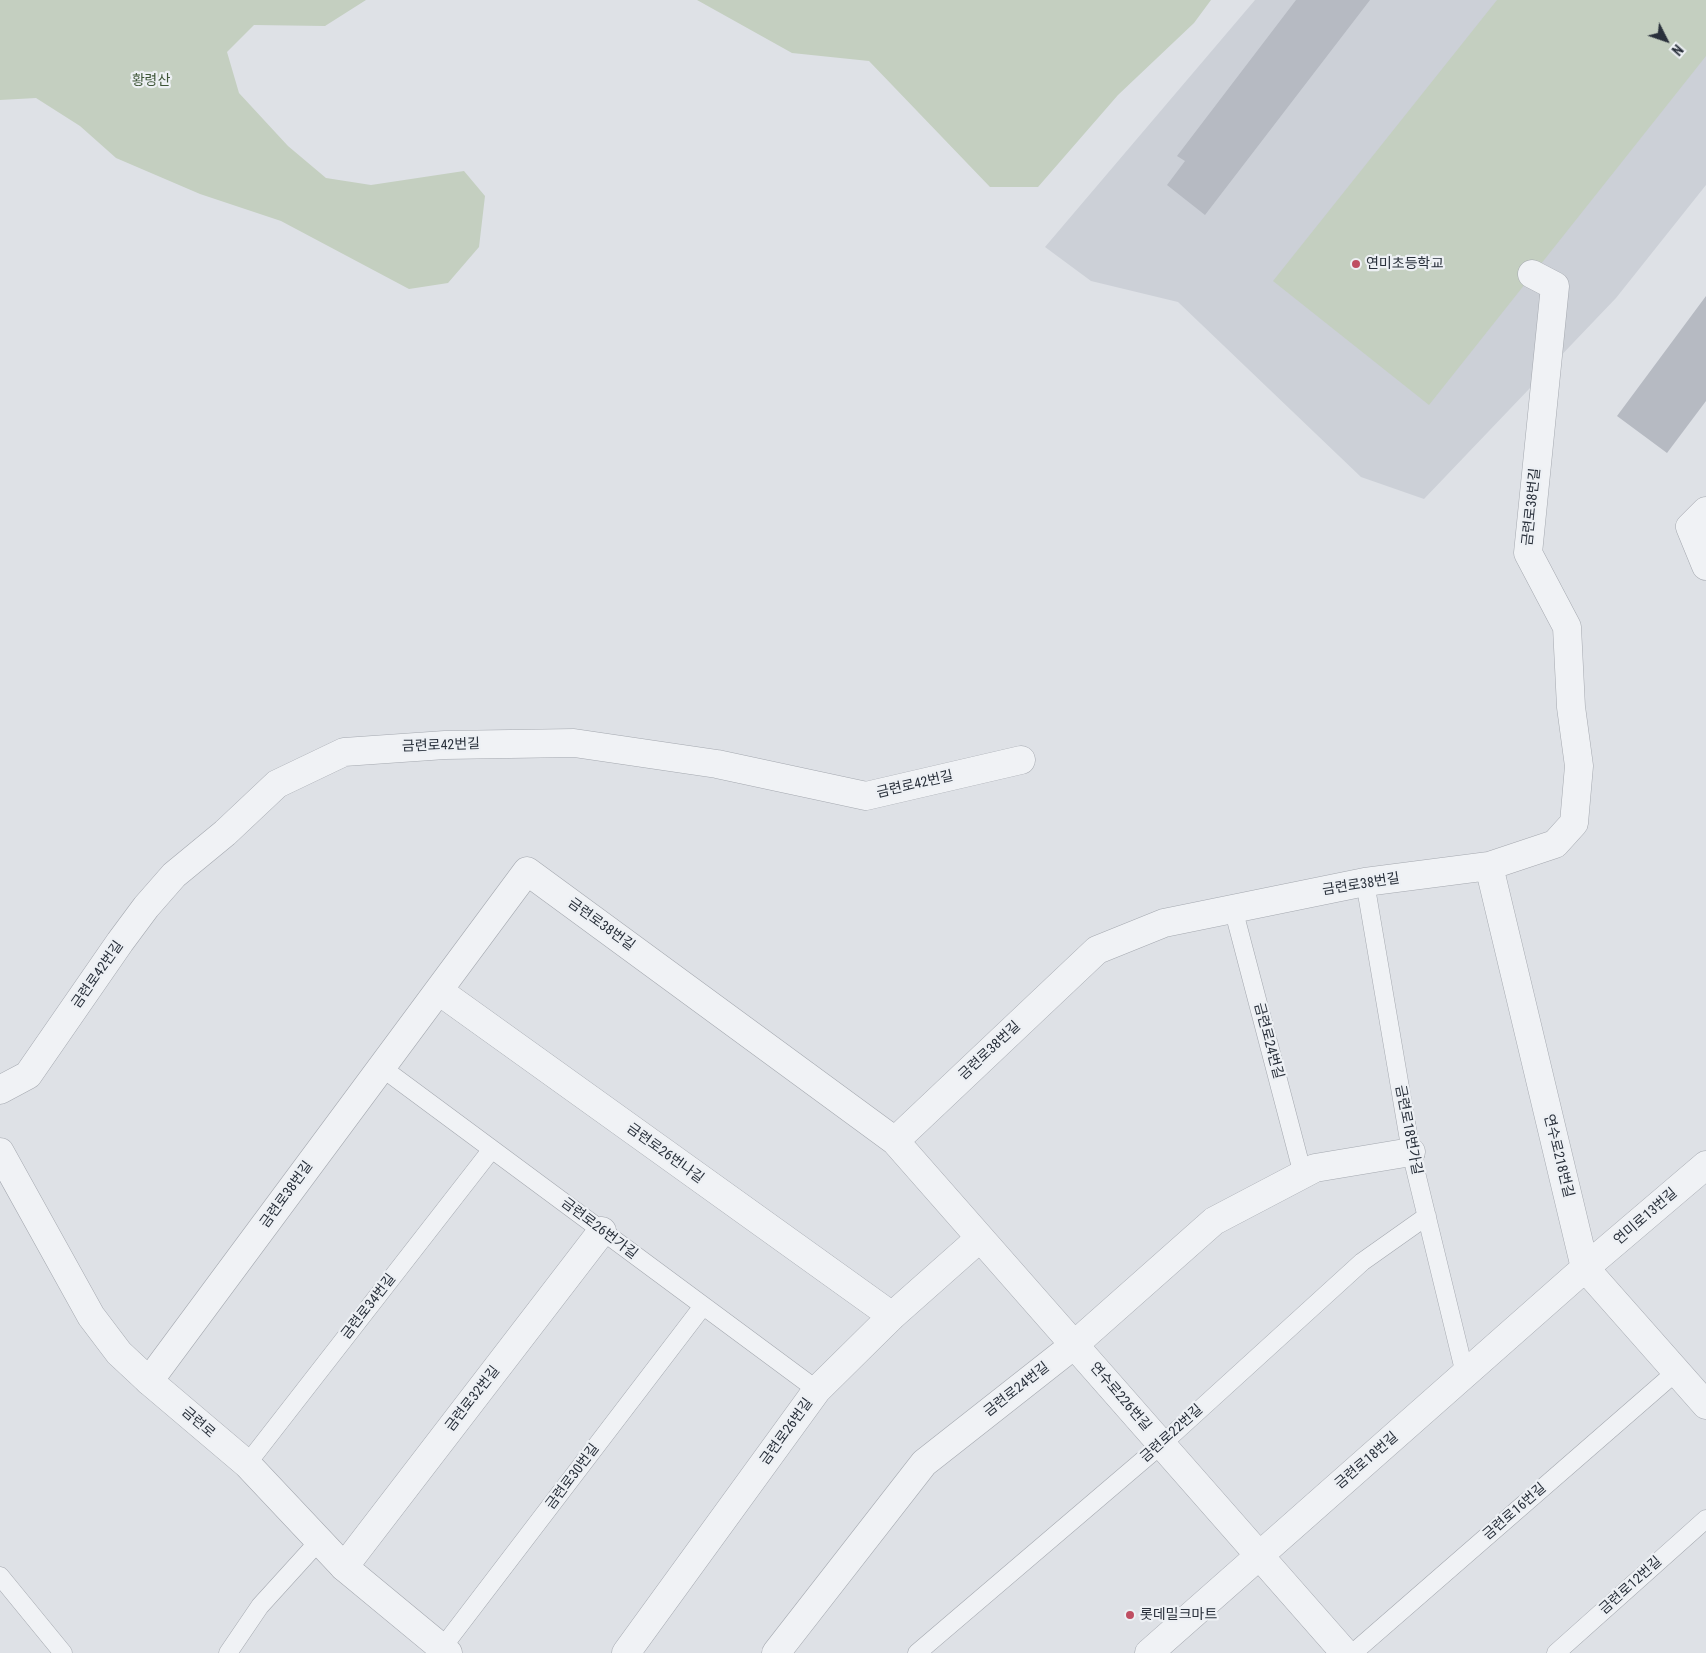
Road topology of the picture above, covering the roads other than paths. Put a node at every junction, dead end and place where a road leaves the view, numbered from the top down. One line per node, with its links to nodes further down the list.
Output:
1 (1532, 274): 5 (street, 금련로38번길)
2 (1706, 511): 3 (street)
3 (1706, 566)
4 (1021, 760): 10 (street, 금련로42번길)
5 (1489, 866): 6 (street, 금련로38번길); 20 (street, 연수로218번길)
6 (1365, 882): 7 (street, 금련로38번길); 14 (lane, 금련로18번가길)
7 (1233, 908): 11 (street, 금련로38번길); 16 (lane, 금련로24번길)
8 (439, 991): 9 (street, 금련로38번길); 11 (street, 금련로38번길); 22 (street, 금련로26번나길)
9 (381, 1067): 12 (lane, 금련로26번가길); 26 (street, 금련로38번길)
10 (0, 1090)
11 (895, 1141): 19 (street, 연수로226번길)
12 (492, 1149): 18 (lane, 금련로26번가길); 30 (lane, 금련로34번길)
13 (0, 1152): 26 (street, 금련로)
14 (1411, 1152): 16 (street, 금련로24번길); 17 (lane, 금련로18번가길)
15 (1706, 1165): 20 (street, 연미로13번길)
16 (1302, 1175): 23 (street, 금련로24번길)
17 (1427, 1216): 25 (lane, 금련로18번가길); 29 (lane, 금련로22번길)
18 (602, 1231): 21 (lane, 금련로26번가길); 34 (street, 금련로32번길)
19 (980, 1238): 22 (street, 금련로26번길); 23 (street, 연수로226번길)
20 (1586, 1268): 24 (street, 연수로218번길); 25 (street, 금련로18번길)
21 (703, 1306): 27 (lane, 금련로26번가길); 36 (lane, 금련로30번길)
22 (892, 1316): 27 (street, 금련로26번길)
23 (1074, 1345): 29 (street, 연수로226번길); 40 (street, 금련로24번길)
24 (1676, 1371): 28 (street, 연수로218번길); 44 (lane, 금련로16번길)
25 (1465, 1374): 33 (street, 금련로18번길)
26 (150, 1381): 30 (street, 금련로)
27 (818, 1390): 39 (street, 금련로26번길)
28 (1706, 1405)
29 (1162, 1444): 33 (street, 연수로226번길); 41 (lane, 금련로22번길)
30 (246, 1464): 32 (street, 금련로)
31 (1706, 1519): 45 (lane, 금련로12번길)
32 (319, 1541): 34 (street, 금련로); 38 (lane)
33 (1259, 1556): 42 (street, 금련로18번길); 43 (street, 연수로226번길)
34 (344, 1567): 36 (street, 금련로)
35 (0, 1576): 37 (lane)
36 (445, 1651)
37 (63, 1653)
38 (228, 1653)
39 (626, 1653)
40 (776, 1653)
41 (918, 1653)
42 (1150, 1653)
43 (1345, 1653)
44 (1353, 1653)
45 (1556, 1653)

